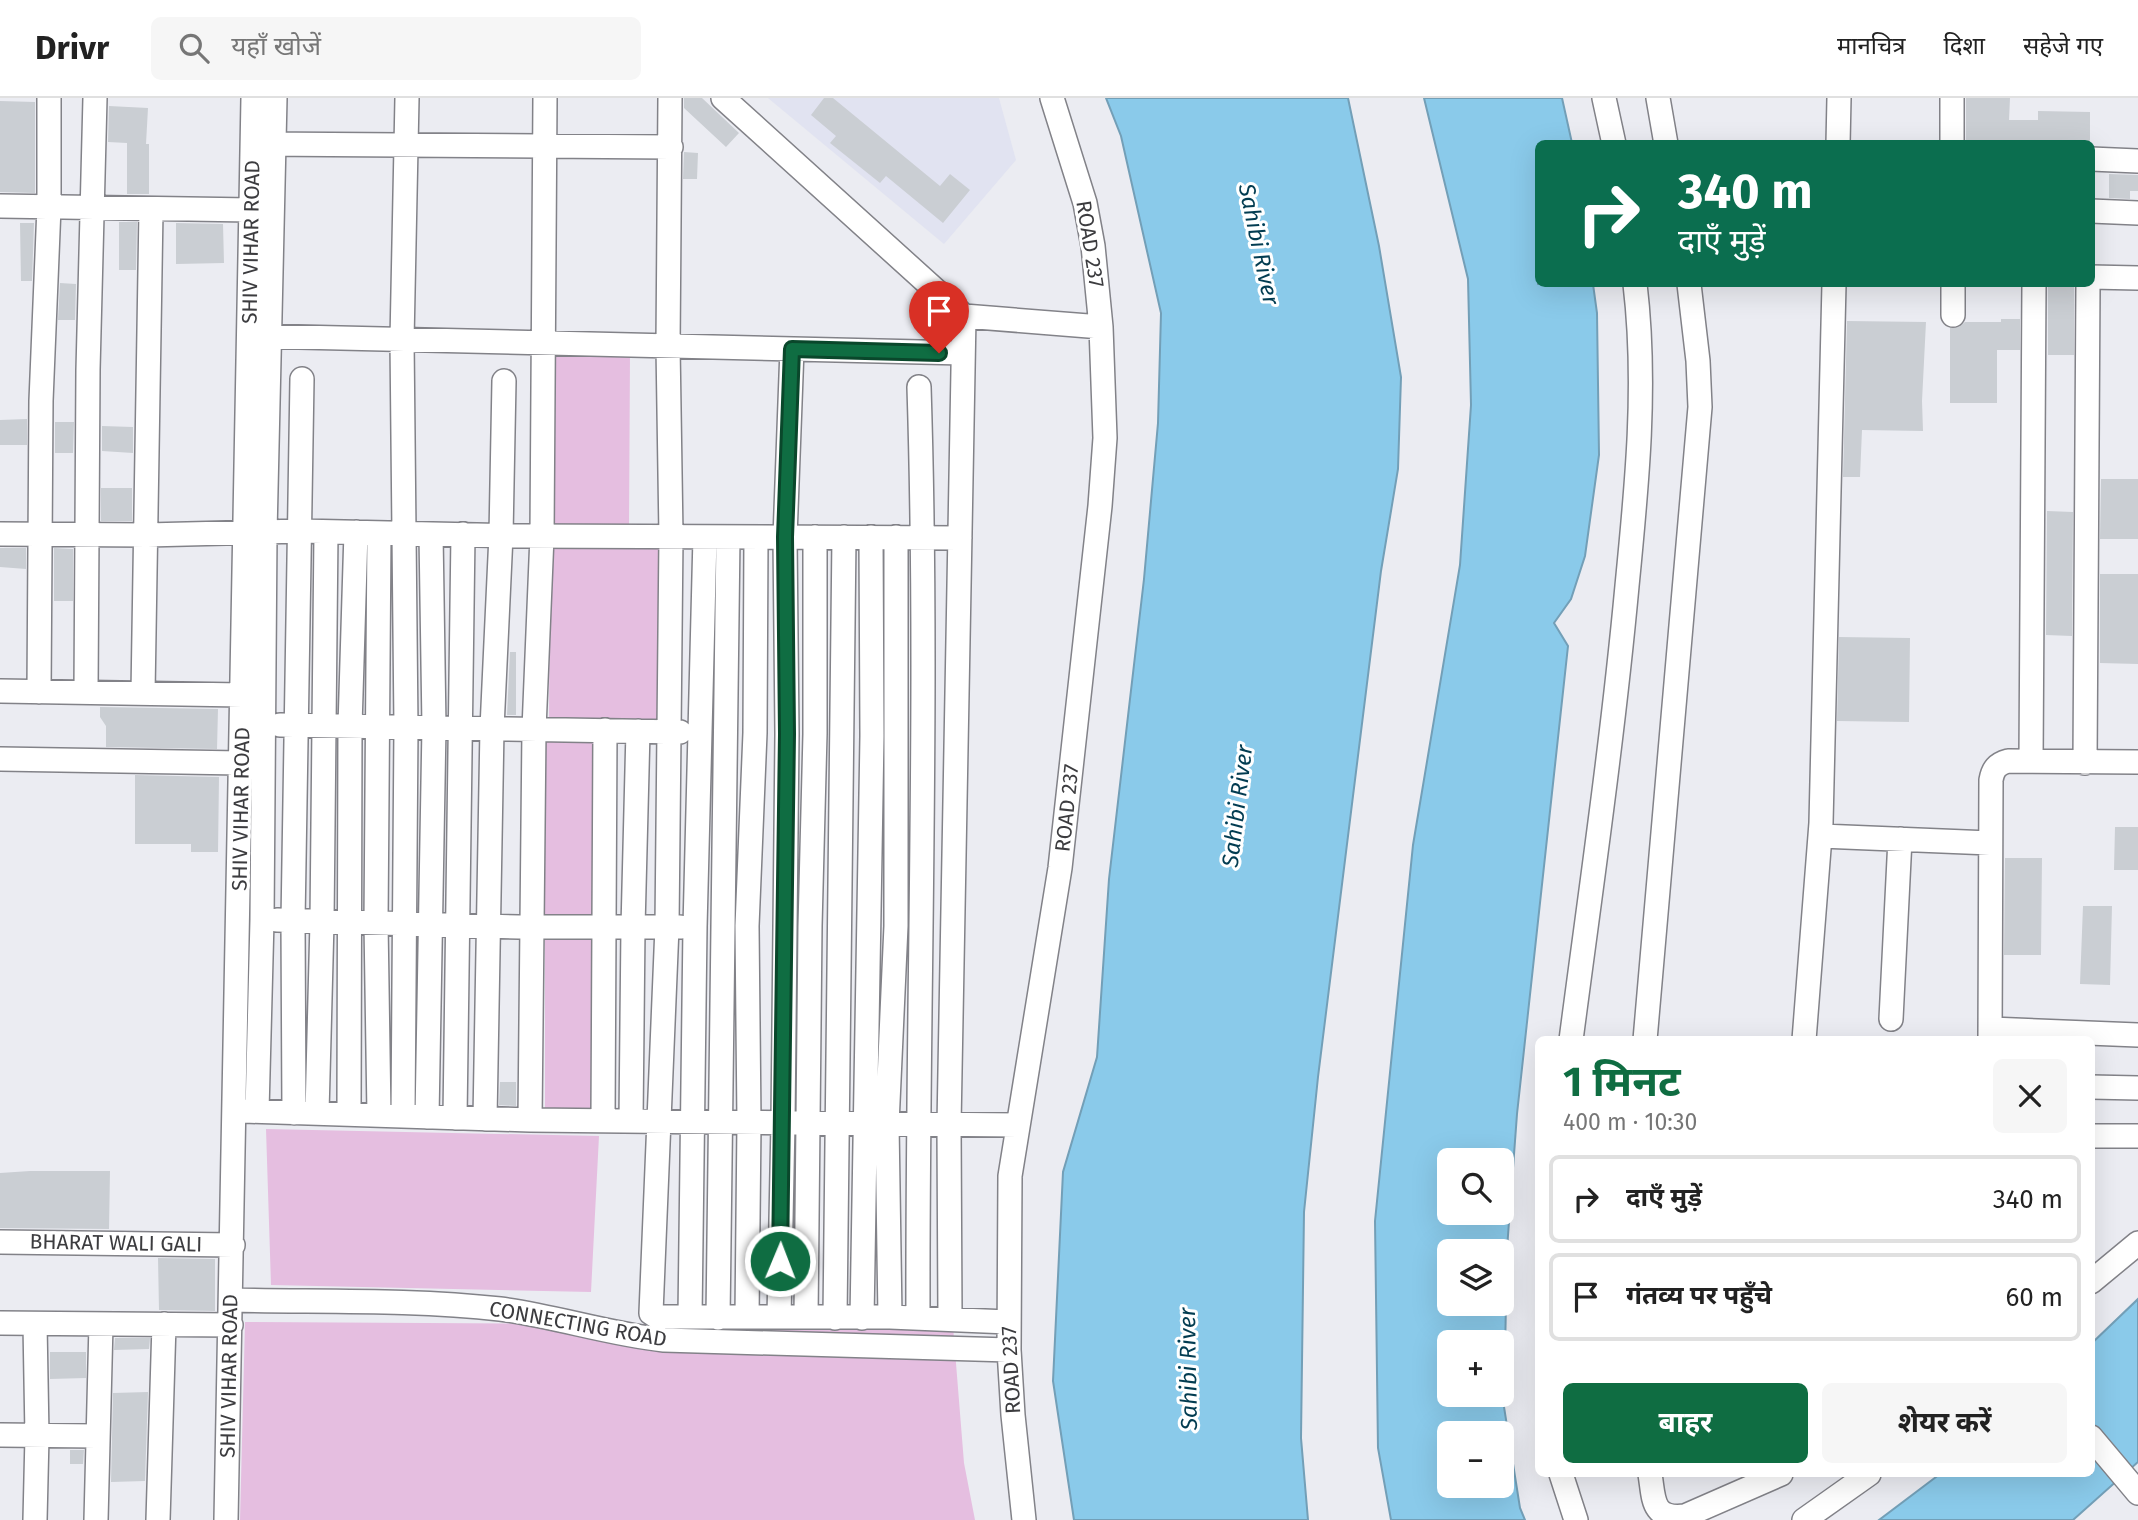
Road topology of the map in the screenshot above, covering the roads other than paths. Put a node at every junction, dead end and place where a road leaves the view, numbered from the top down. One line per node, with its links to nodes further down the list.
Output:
1 (49, 98): 25 (street)
2 (95, 98): 26 (street)
3 (253, 98): 18 (street, SHIV VIHAR ROAD)
4 (275, 98): 18 (street)
5 (407, 98): 19 (street)
6 (545, 98): 20 (street)
7 (670, 98): 21 (street)
8 (723, 98): 40 (street)
9 (1052, 98): 41 (street, ROAD 237)
10 (1604, 98): 14 (street)
11 (1658, 98): 15 (street)
12 (1839, 98): 16 (street)
13 (1952, 98): 17 (street)
14 (1613, 140)
15 (1665, 140)
16 (1838, 140)
17 (1952, 140)
18 (264, 144): 19 (street); 28 (street, SHIV VIHAR ROAD); 42 (street)
19 (406, 145): 20 (street); 43 (street)
20 (544, 145): 21 (street); 44 (street)
21 (671, 147): 45 (street)
22 (2095, 159): 23 (street)
23 (2138, 160)
24 (0, 206): 25 (street)
25 (48, 207): 26 (street); 57 (street)
26 (92, 208): 27 (street); 58 (street)
27 (151, 210): 28 (street); 61 (street)
28 (251, 210): 42 (street, SHIV VIHAR ROAD)
29 (2095, 211): 30 (street)
30 (2138, 213)
31 (2095, 277): 32 (street)
32 (2138, 278)
33 (1635, 287): 137 (street)
34 (1689, 287): 138 (street)
35 (1835, 287): 107 (street)
36 (1953, 287): 39 (street)
37 (2034, 287): 103 (street)
38 (2088, 287): 104 (street)
39 (1953, 315)
40 (964, 316): 41 (street); 47 (street)
41 (1101, 327): 164 (street, ROAD 237)
42 (260, 337): 43 (street); 54 (street, SHIV VIHAR ROAD)
43 (402, 340): 44 (street); 55 (street)
44 (542, 343): 45 (street); 63 (street)
45 (668, 346): 46 (street); 64 (street)
46 (792, 349): 47 (street); 67 (street)
47 (963, 353): 73 (street)
48 (302, 379): 51 (street)
49 (504, 381): 62 (street)
50 (919, 387): 72 (street)
51 (300, 531): 52 (street); 54 (street); 80 (street)
52 (327, 531): 53 (street); 81 (street)
53 (368, 532): 55 (street); 82 (street); 83 (street)
54 (255, 533): 61 (street); 78 (street, SHIV VIHAR ROAD); 79 (street)
55 (403, 533): 59 (street); 84 (street)
56 (0, 534): 57 (street)
57 (41, 534): 58 (street); 75 (street)
58 (86, 534): 61 (street); 76 (street)
59 (431, 534): 60 (street); 85 (street)
60 (463, 534): 62 (street); 86 (street)
61 (146, 535): 77 (street)
62 (500, 535): 63 (street); 87 (street)
63 (542, 536): 64 (street); 88 (street)
64 (671, 536): 65 (street); 91 (street)
65 (716, 537): 66 (street); 92 (street); 93 (street)
66 (756, 537): 67 (street); 94 (street)
67 (785, 537): 68 (street); 95 (street)
68 (815, 537): 69 (street); 96 (street)
69 (844, 537): 70 (street); 97 (street)
70 (871, 537): 71 (street); 98 (street)
71 (896, 537): 72 (street); 99 (street)
72 (924, 537): 73 (street); 100 (street)
73 (960, 538): 101 (street)
74 (0, 691): 75 (street)
75 (39, 692): 76 (street)
76 (86, 692): 77 (street)
77 (143, 693): 78 (street)
78 (242, 695): 79 (street, SHIV VIHAR ROAD)
79 (252, 725): 80 (street); 106 (street, SHIV VIHAR ROAD); 111 (street)
80 (296, 725): 81 (street); 112 (street)
81 (324, 726): 82 (street); 113 (street)
82 (350, 726): 83 (street); 114 (street)
83 (379, 726): 84 (street); 115 (street)
84 (406, 727): 85 (street); 116 (street)
85 (434, 727): 86 (street); 117 (street)
86 (460, 728): 87 (street); 118 (street)
87 (492, 728): 88 (street); 119 (street)
88 (534, 729): 89 (street); 129 (street)
89 (605, 730): 90 (street); 130 (street)
90 (638, 731): 91 (street); 131 (street)
91 (668, 732): 92 (street); 132 (street)
92 (699, 732): 93 (street); 133 (street)
93 (726, 733): 94 (street); 120 (street)
94 (755, 733): 95 (street); 121 (street)
95 (787, 734): 96 (street); 122 (street)
96 (815, 734): 97 (street); 123 (street)
97 (843, 735): 98 (street); 124 (street)
98 (872, 736): 99 (street); 125 (street)
99 (896, 736): 100 (street); 126 (street)
100 (923, 736): 101 (street); 127 (street)
101 (956, 737): 128 (street)
102 (0, 759): 106 (street)
103 (2031, 761): 104 (street); 109 (street)
104 (2085, 762): 105 (street)
105 (2138, 762)
106 (241, 763): 110 (street, SHIV VIHAR ROAD)
107 (1821, 836): 108 (street); 139 (street)
108 (1900, 839): 109 (street); 134 (street)
109 (1990, 843): 135 (street)
110 (239, 919): 111 (street); 142 (street, SHIV VIHAR ROAD)
111 (262, 920): 112 (street); 142 (street)
112 (293, 921): 113 (street); 143 (street)
113 (322, 922): 114 (street); 144 (street)
114 (349, 922): 115 (street); 145 (street)
115 (376, 923): 116 (street); 146 (street)
116 (403, 924): 117 (street); 147 (street)
117 (430, 925): 118 (street); 148 (street)
118 (456, 926): 119 (street); 149 (street)
119 (490, 926): 129 (street); 150 (street)
120 (722, 926): 121 (street); 133 (street); 156 (street)
121 (747, 926): 122 (street); 157 (street)
122 (785, 926): 123 (street); 158 (street)
123 (810, 926): 124 (street); 159 (street)
124 (840, 926): 125 (street); 160 (street)
125 (869, 926): 126 (street); 161 (street)
126 (896, 926): 127 (street); 161 (street)
127 (920, 926): 128 (street); 162 (street)
128 (953, 926): 163 (street)
129 (531, 927): 130 (street); 151 (street)
130 (604, 927): 131 (street); 152 (street)
131 (633, 927): 132 (street); 153 (street)
132 (667, 927): 133 (street); 154 (street)
133 (695, 927): 155 (street)
134 (1891, 1019)
135 (1990, 1034): 136 (street)
136 (2138, 1035)
137 (1572, 1036)
138 (1645, 1036)
139 (1804, 1036)
140 (2095, 1087): 141 (street)
141 (2138, 1088)
142 (246, 1111): 143 (street); 169 (street, SHIV VIHAR ROAD)
143 (294, 1112): 144 (street)
144 (317, 1113): 145 (street)
145 (349, 1114): 146 (street)
146 (379, 1115): 147 (street)
147 (403, 1116): 148 (street)
148 (427, 1117): 149 (street)
149 (455, 1118): 150 (street)
150 (485, 1119): 151 (street)
151 (530, 1120): 152 (street)
152 (603, 1121): 153 (street)
153 (631, 1121): 154 (street)
154 (660, 1122): 155 (street); 172 (street)
155 (694, 1122): 156 (street); 172 (street)
156 (720, 1122): 157 (street); 177 (street)
157 (749, 1122): 158 (street); 173 (street)
158 (783, 1123): 159 (street); 174 (street)
159 (809, 1123): 160 (street); 175 (street)
160 (837, 1124): 161 (street); 178 (street)
161 (875, 1124): 162 (street); 176 (street); 179 (street)
162 (917, 1125): 163 (street); 180 (street)
163 (949, 1125): 164 (street); 181 (street)
164 (1018, 1125): 182 (street, ROAD 237)
165 (2095, 1136): 166 (street)
166 (2138, 1136)
167 (0, 1242): 169 (street, BHARAT WALI GALI)
168 (2138, 1242): 170 (street)
169 (233, 1245): 171 (street, SHIV VIHAR ROAD)
170 (2095, 1279)
171 (231, 1300): 187 (street, SHIV VIHAR ROAD); 188 (street, CONNECTING ROAD)
172 (690, 1317): 177 (street)
173 (747, 1317): 174 (street); 177 (street)
174 (779, 1317): 175 (street)
175 (806, 1317): 178 (street)
176 (890, 1317): 179 (street); 180 (street)
177 (718, 1318)
178 (835, 1318): 179 (street)
179 (862, 1318)
180 (918, 1318): 181 (street)
181 (950, 1319): 182 (street)
182 (1008, 1322): 188 (street, ROAD 237)
183 (0, 1323): 184 (street)
184 (35, 1324): 185 (street); 190 (street)
185 (101, 1324): 186 (street); 191 (street)
186 (164, 1324): 187 (street); 200 (street)
187 (230, 1325): 201 (street, SHIV VIHAR ROAD)
188 (1009, 1350): 202 (street, ROAD 237)
189 (0, 1435): 190 (street)
190 (37, 1436): 191 (street); 198 (street)
191 (97, 1436): 199 (street)
192 (2095, 1442): 197 (street)
193 (1562, 1477): 203 (street)
194 (1650, 1477): 195 (street)
195 (1774, 1477)
196 (1866, 1477): 204 (street)
197 (2135, 1489)
198 (35, 1520)
199 (96, 1520)
200 (158, 1520)
201 (226, 1520)
202 (1024, 1520)
203 (1576, 1520)
204 (1804, 1520)

